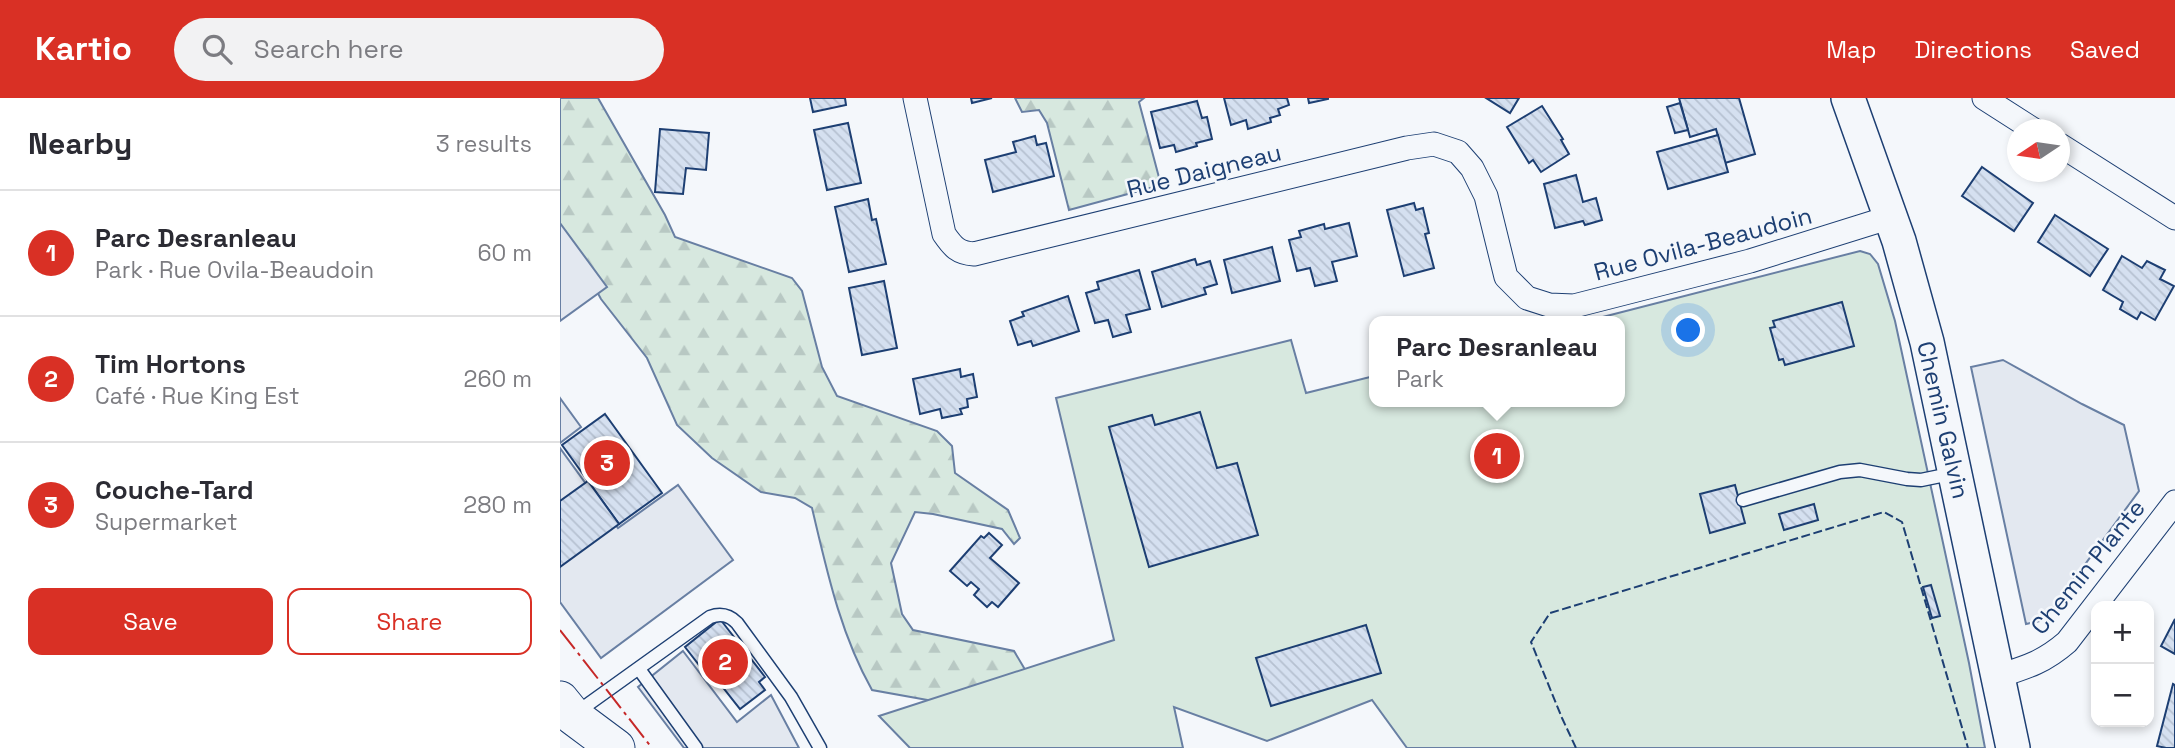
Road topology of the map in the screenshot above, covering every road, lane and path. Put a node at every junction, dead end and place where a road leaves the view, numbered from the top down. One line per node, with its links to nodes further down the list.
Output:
1 (915, 98): 8 (street, Rue Daigneau)
2 (1849, 98): 6 (street, Chemin Galvin)
3 (1984, 98): 4 (street)
4 (2017, 119)
5 (2070, 151): 7 (street)
6 (1891, 217): 8 (street, Rue Ovila-Beaudoin); 9 (street, Chemin Galvin)
7 (2175, 218)
8 (1527, 298)
9 (1955, 472): 10 (lane); 13 (street, Chemin Galvin)
10 (1743, 500)
11 (2175, 502): 13 (street, Chemin Plante)
12 (639, 669): 14 (lane); 16 (lane); 17 (lane)
13 (1999, 676): 18 (street, Chemin Galvin)
14 (573, 721): 15 (main road)
15 (616, 748)
16 (696, 748)
17 (820, 748)
18 (2013, 748)

